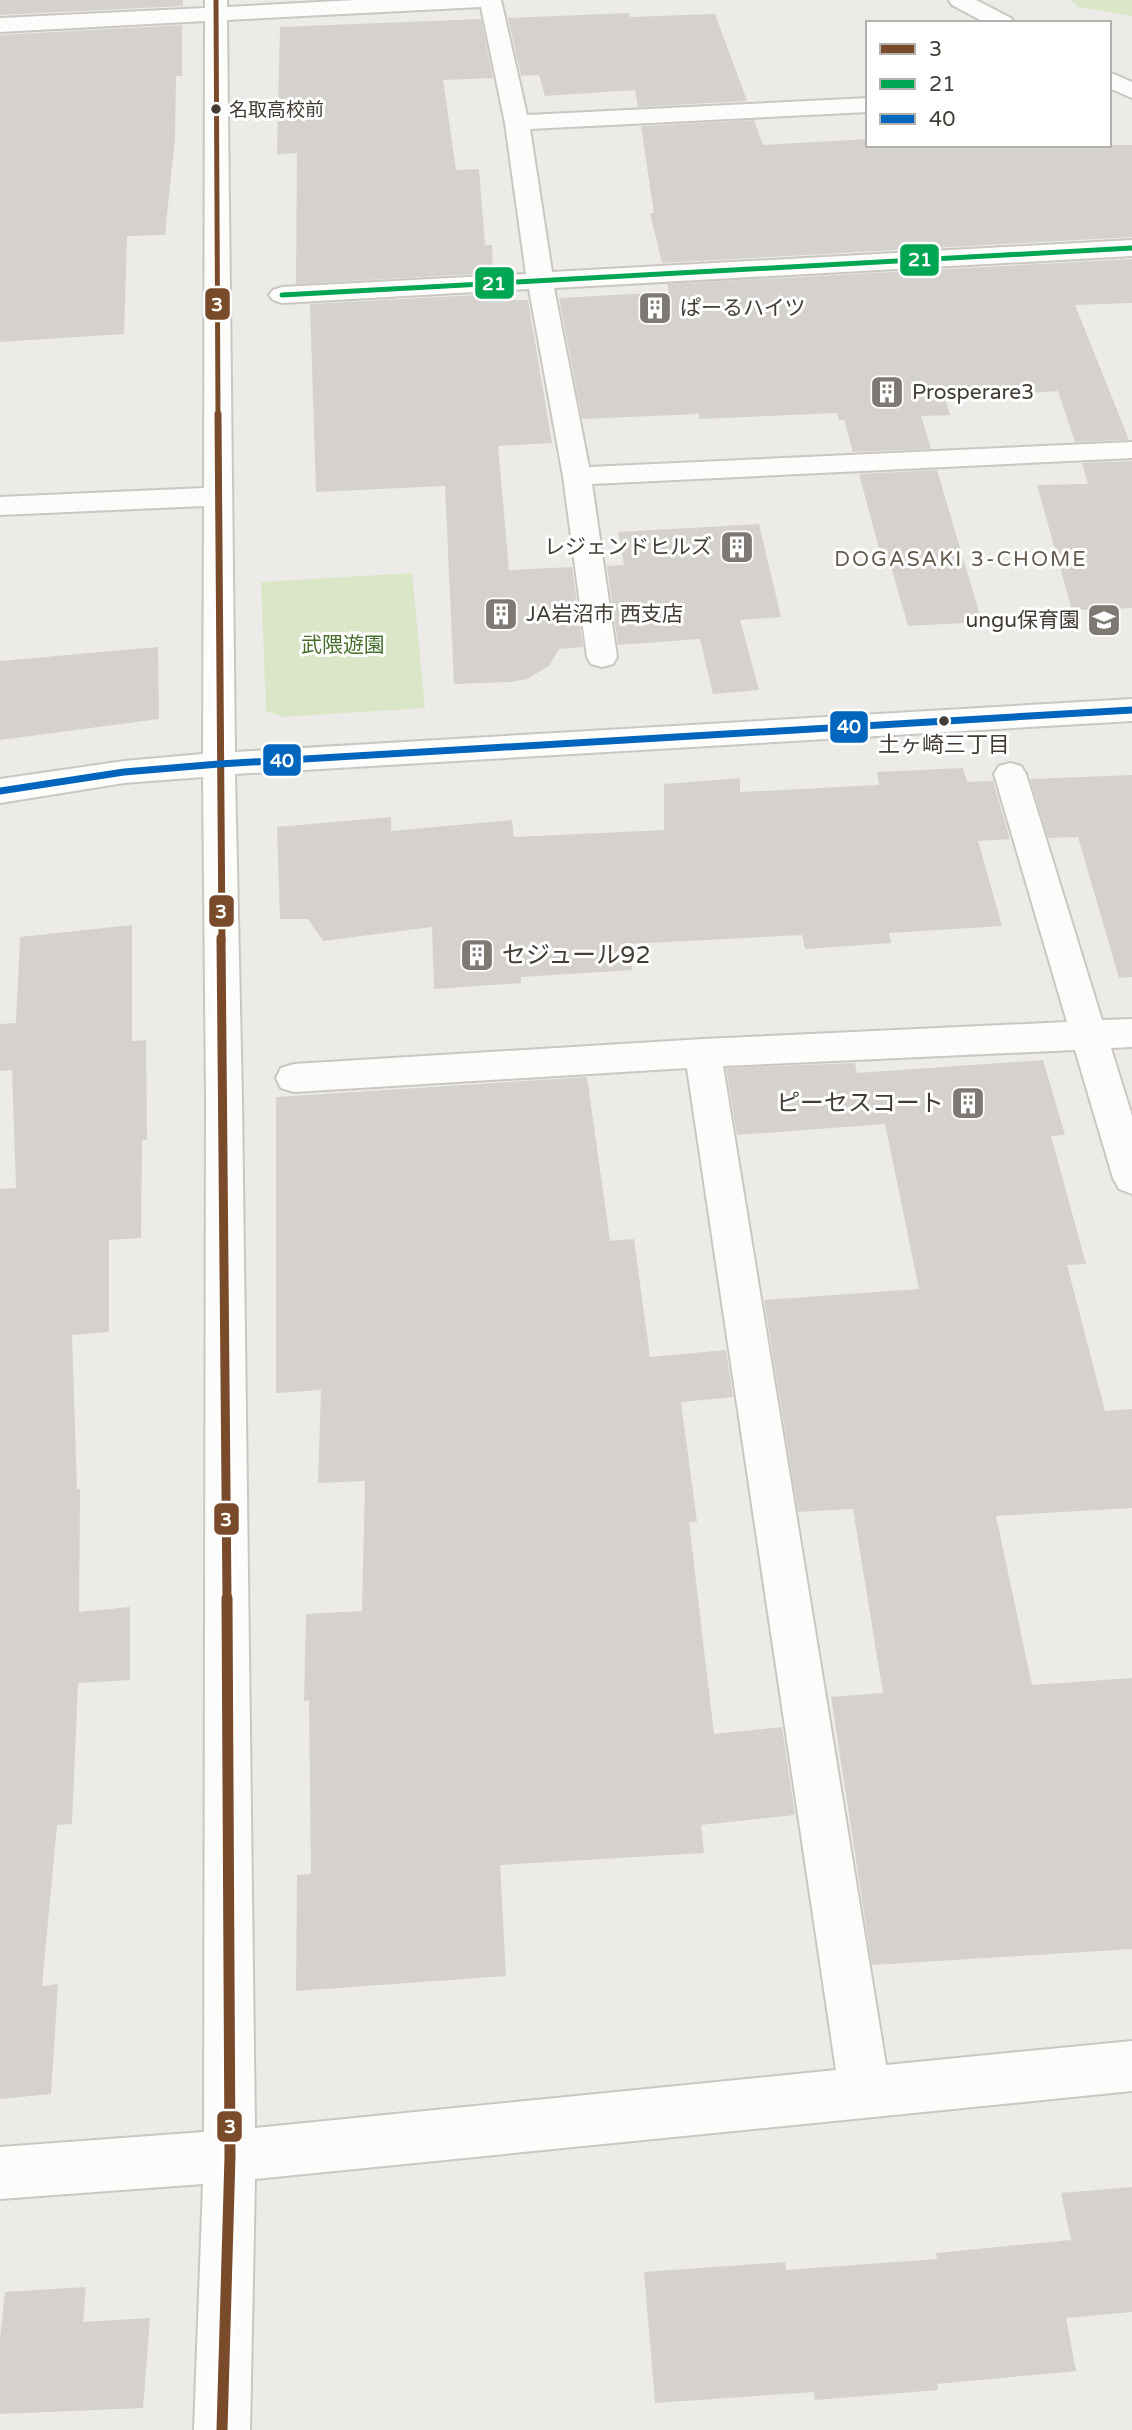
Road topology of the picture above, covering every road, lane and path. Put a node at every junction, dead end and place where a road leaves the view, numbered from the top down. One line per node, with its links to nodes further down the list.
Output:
1 (485, 0): 4 (street)
2 (490, 0): 11 (street)
3 (960, 0): 5 (street)
4 (216, 7): 6 (street); 17 (street)
5 (999, 21)
6 (0, 25)
7 (1111, 80): 8 (street)
8 (1132, 91): 9 (street)
9 (1111, 92)
10 (866, 105): 11 (street)
11 (517, 123): 13 (street)
12 (1132, 248): 13 (street)
13 (540, 281): 14 (street); 16 (street)
14 (282, 295)
15 (1132, 450): 16 (street)
16 (577, 476): 19 (street)
17 (218, 496): 18 (street); 21 (street)
18 (0, 506)
19 (602, 657)
20 (1132, 710): 21 (street)
21 (219, 764): 23 (street); 31 (street)
22 (1010, 774): 25 (street)
23 (0, 791)
24 (1132, 1033): 25 (street)
25 (1090, 1036): 26 (street); 28 (street)
26 (703, 1053): 27 (street); 30 (street)
27 (294, 1078)
28 (1132, 1178)
29 (1132, 2066): 30 (street)
30 (866, 2093): 31 (street)
31 (230, 2156): 32 (street); 33 (street)
32 (0, 2173)
33 (222, 2430)

